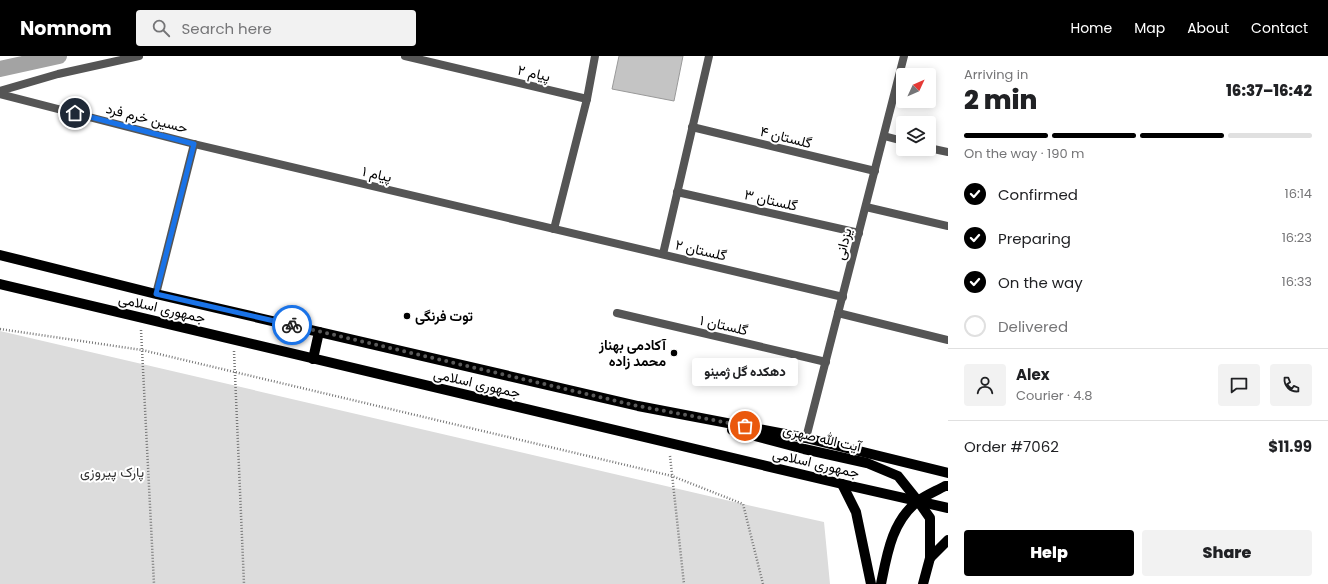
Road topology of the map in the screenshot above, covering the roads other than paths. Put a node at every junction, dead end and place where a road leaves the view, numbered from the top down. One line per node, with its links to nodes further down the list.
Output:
1 (139, 56): 6 (street)
2 (405, 56): 8 (street, پیام ۲)
3 (595, 56): 8 (street)
4 (709, 56): 9 (street)
5 (904, 56): 10 (street, یزدانی)
6 (0, 90)
7 (0, 94): 12 (street, حسین خرم فرد)
8 (587, 99): 19 (street)
9 (692, 127): 15 (street, گلستان ۴); 16 (street)
10 (884, 136): 11 (street); 15 (street, یزدانی)
11 (896, 139)
12 (194, 144): 19 (street, پیام ۱); 24 (street)
13 (936, 149): 14 (street)
14 (948, 152)
15 (875, 171): 17 (street, یزدانی)
16 (677, 192): 20 (street, گلستان ۳); 21 (street)
17 (866, 207): 18 (street); 20 (street, یزدانی)
18 (948, 226)
19 (554, 229): 21 (street, گلستان ۲)
20 (859, 233): 25 (street, یزدانی)
21 (663, 254): 25 (street, گلستان ۲)
22 (0, 255): 24 (main road, جمهوری اسلامی)
23 (0, 284): 30 (main road, جمهوری اسلامی)
24 (156, 294): 28 (main road, جمهوری اسلامی)
25 (843, 296): 27 (street, یزدانی)
26 (617, 313): 31 (street, گلستان ۱)
27 (838, 313): 29 (street); 31 (street, یزدانی)
28 (319, 332): 30 (main road); 32 (main road, جمهوری اسلامی)
29 (948, 340)
30 (313, 359): 35 (main road, جمهوری اسلامی)
31 (826, 362): 33 (street, یزدانی)
32 (638, 406): 33 (main road, جمهوری اسلامی); 37 (main road, آیت الله صهری)
33 (806, 438): 34 (main road, جمهوری اسلامی)
34 (948, 473)
35 (842, 484): 37 (main road, جمهوری اسلامی); 41 (main road)
36 (948, 486): 37 (main road)
37 (918, 501): 38 (main road, جمهوری اسلامی); 40 (main road, آیت الله صهری); 42 (main road)
38 (948, 508)
39 (948, 540): 40 (main road)
40 (930, 558): 43 (main road, آیت الله صهری)
41 (871, 584)
42 (881, 584)
43 (924, 584)

